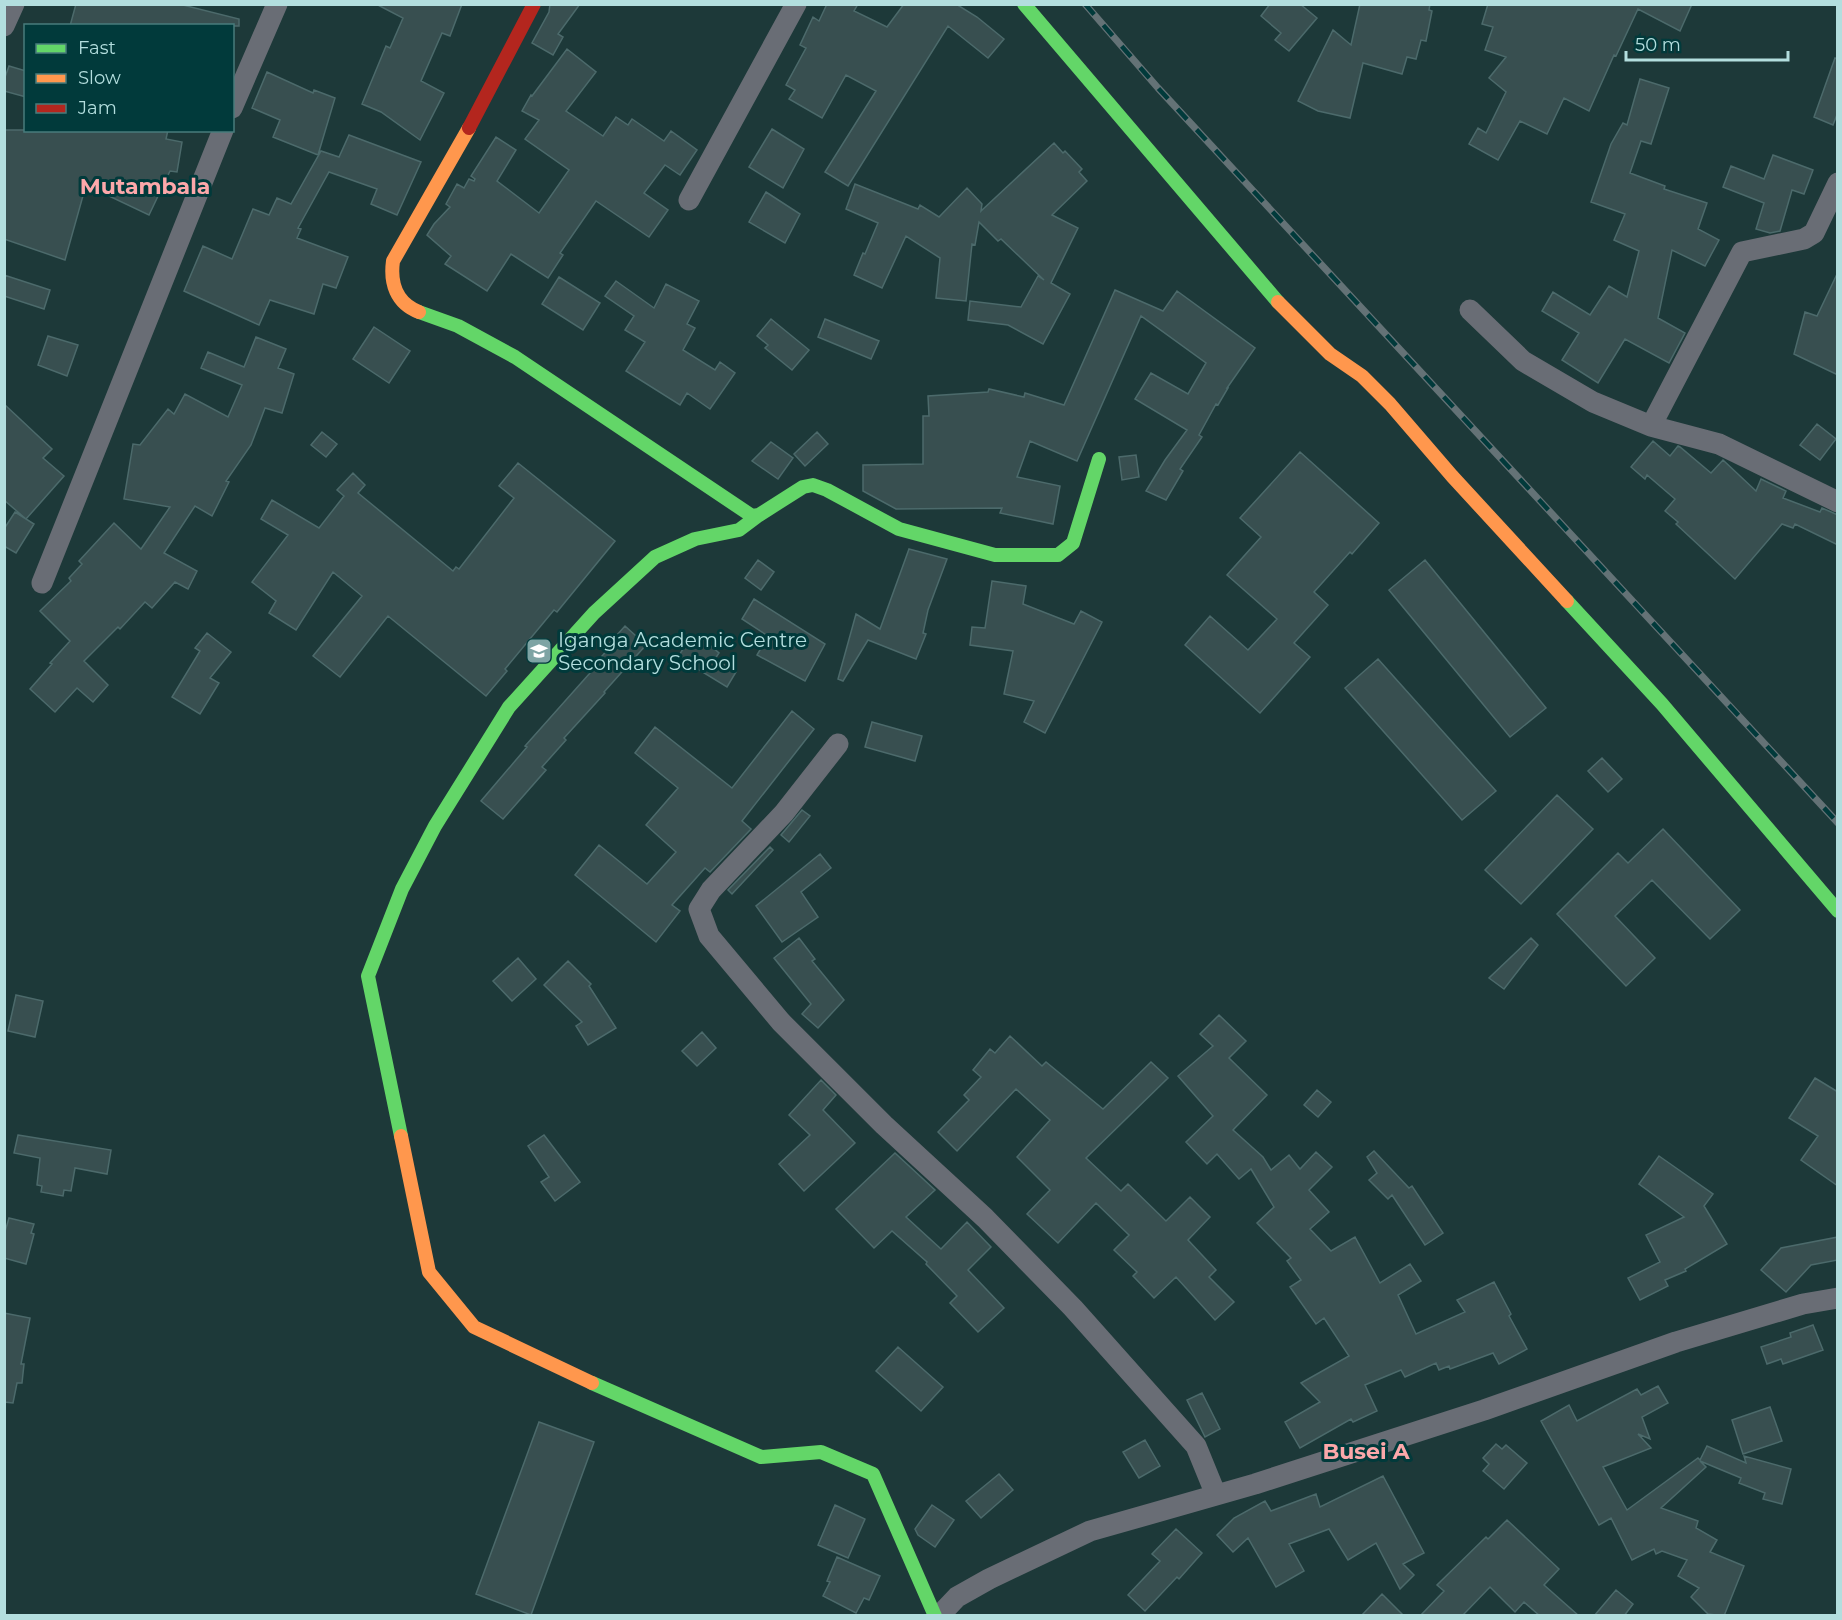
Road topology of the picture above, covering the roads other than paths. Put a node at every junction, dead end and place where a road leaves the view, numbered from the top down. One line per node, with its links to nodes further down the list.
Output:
1 (14, 4): 6 (street)
2 (277, 4): 7 (street)
3 (534, 4): 15 (street)
4 (796, 4): 10 (street)
5 (1024, 4): 18 (street)
6 (4, 26)
7 (234, 103)
8 (222, 132): 16 (street)
9 (1838, 183): 12 (street)
10 (689, 200)
11 (1470, 310): 12 (street)
12 (1651, 426): 14 (street)
13 (1099, 459): 15 (street)
14 (1838, 502)
15 (759, 515): 21 (street)
16 (42, 583)
17 (838, 744): 20 (street)
18 (1838, 911)
19 (1838, 1298): 20 (street)
20 (1216, 1495): 21 (street)
21 (937, 1616)

